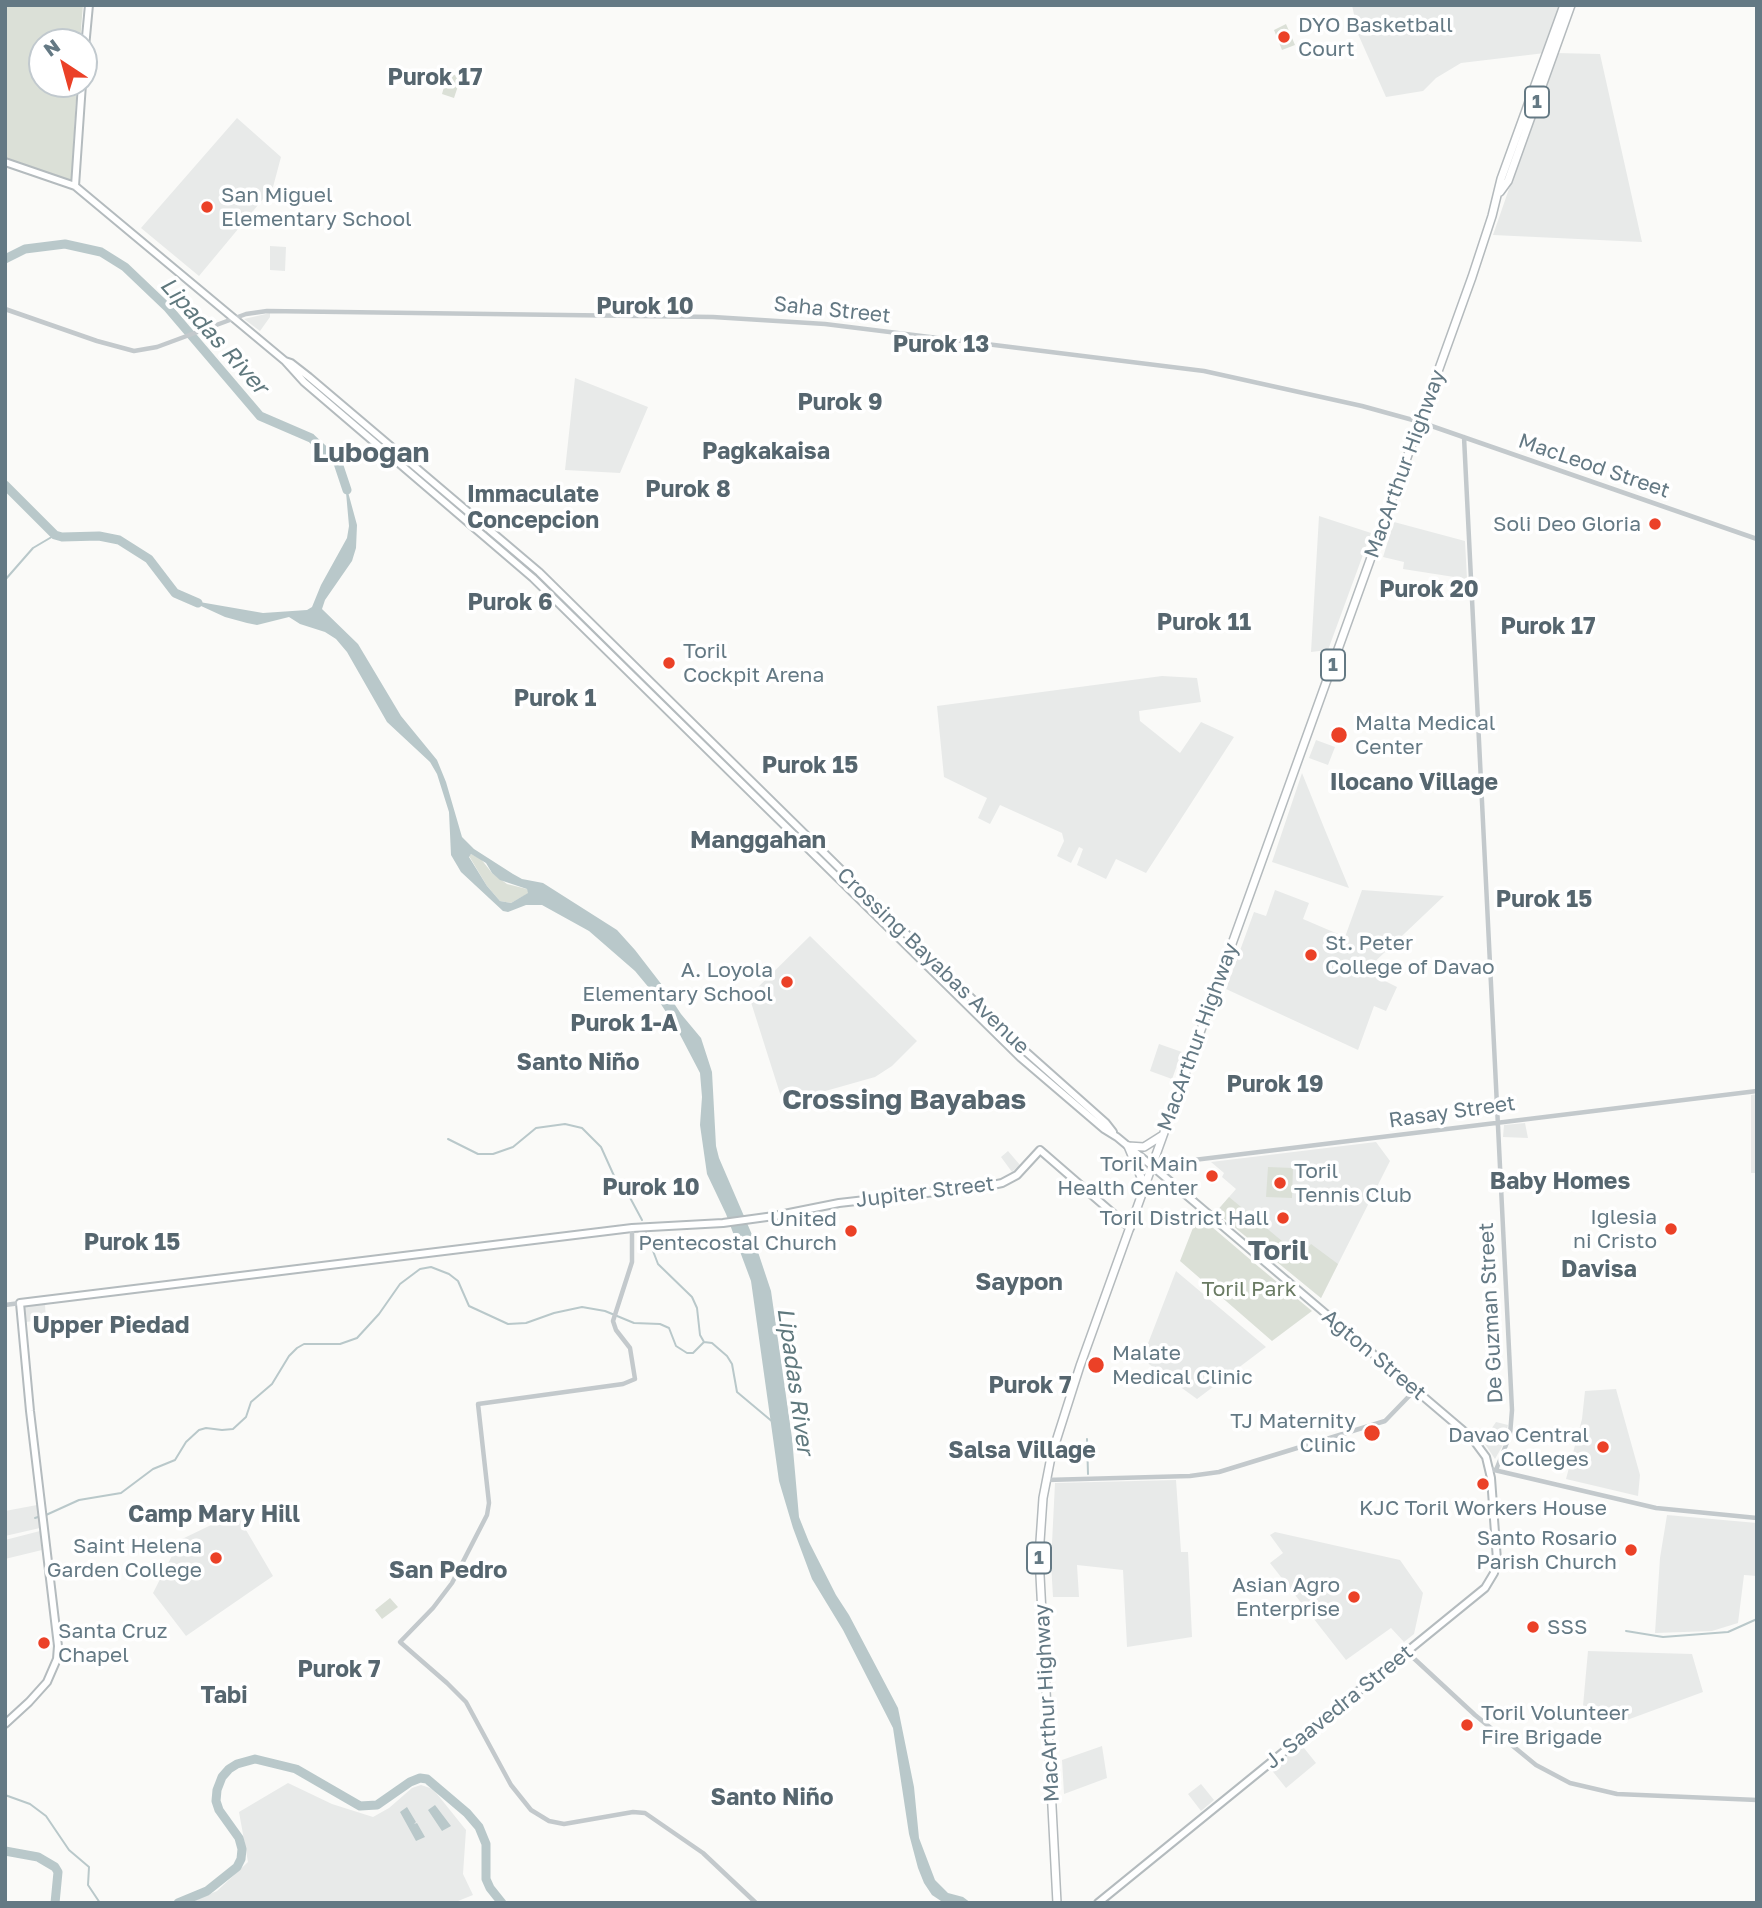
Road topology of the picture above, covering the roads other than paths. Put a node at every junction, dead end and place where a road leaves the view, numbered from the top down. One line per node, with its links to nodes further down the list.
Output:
1 (89, 5): 4 (main road)
2 (1564, 5): 8 (highway, MacArthur Highway / 1)
3 (1571, 5): 8 (highway, MacArthur Highway / 1)
4 (87, 28)
5 (81, 98): 7 (main road)
6 (5, 162): 7 (main road)
7 (75, 186): 10 (main road, Crossing Bayabas Avenue)
8 (1497, 196): 11 (highway, MacArthur Highway / 1)
9 (5, 309): 10 (street, Saha Street)
10 (234, 319): 11 (street, Saha Street); 17 (main road, Crossing Bayabas Avenue)
11 (1420, 422): 12 (street, MacLeod Street); 16 (highway, MacArthur Highway / 1)
12 (1464, 437): 13 (street, MacLeod Street); 15 (street, De Guzman Street)
13 (1757, 539)
14 (1757, 1091): 15 (street, Rasay Street)
15 (1498, 1121): 18 (street, Rasay Street); 27 (street, De Guzman Street)
16 (1164, 1134): 17 (highway); 19 (highway, MacArthur Highway / 1)
17 (1128, 1146): 19 (main road, Crossing Bayabas Avenue); 21 (highway)
18 (1166, 1164): 19 (street, Rasay Street); 20 (main road)
19 (1152, 1166): 20 (main road, Agton Street); 21 (highway, MacArthur Highway / 1)
20 (1164, 1175): 26 (main road, Agton Street)
21 (1144, 1187): 23 (highway, MacArthur Highway / 1)
22 (632, 1228): 23 (main road, Jupiter Street); 24 (main road, Jupiter Street); 33 (street)
23 (1130, 1228): 28 (highway, MacArthur Highway / 1)
24 (20, 1303): 25 (street); 31 (main road)
25 (5, 1305)
26 (1415, 1390): 27 (main road, Agton Street); 28 (street)
27 (1493, 1470): 29 (street); 30 (main road, J. Saavedra Street)
28 (1046, 1480): 34 (highway, MacArthur Highway / 1)
29 (1757, 1518)
30 (1407, 1652): 32 (street); 35 (main road, J. Saavedra Street)
31 (5, 1724)
32 (1757, 1800)
33 (756, 1903)
34 (1057, 1903)
35 (1098, 1903)

